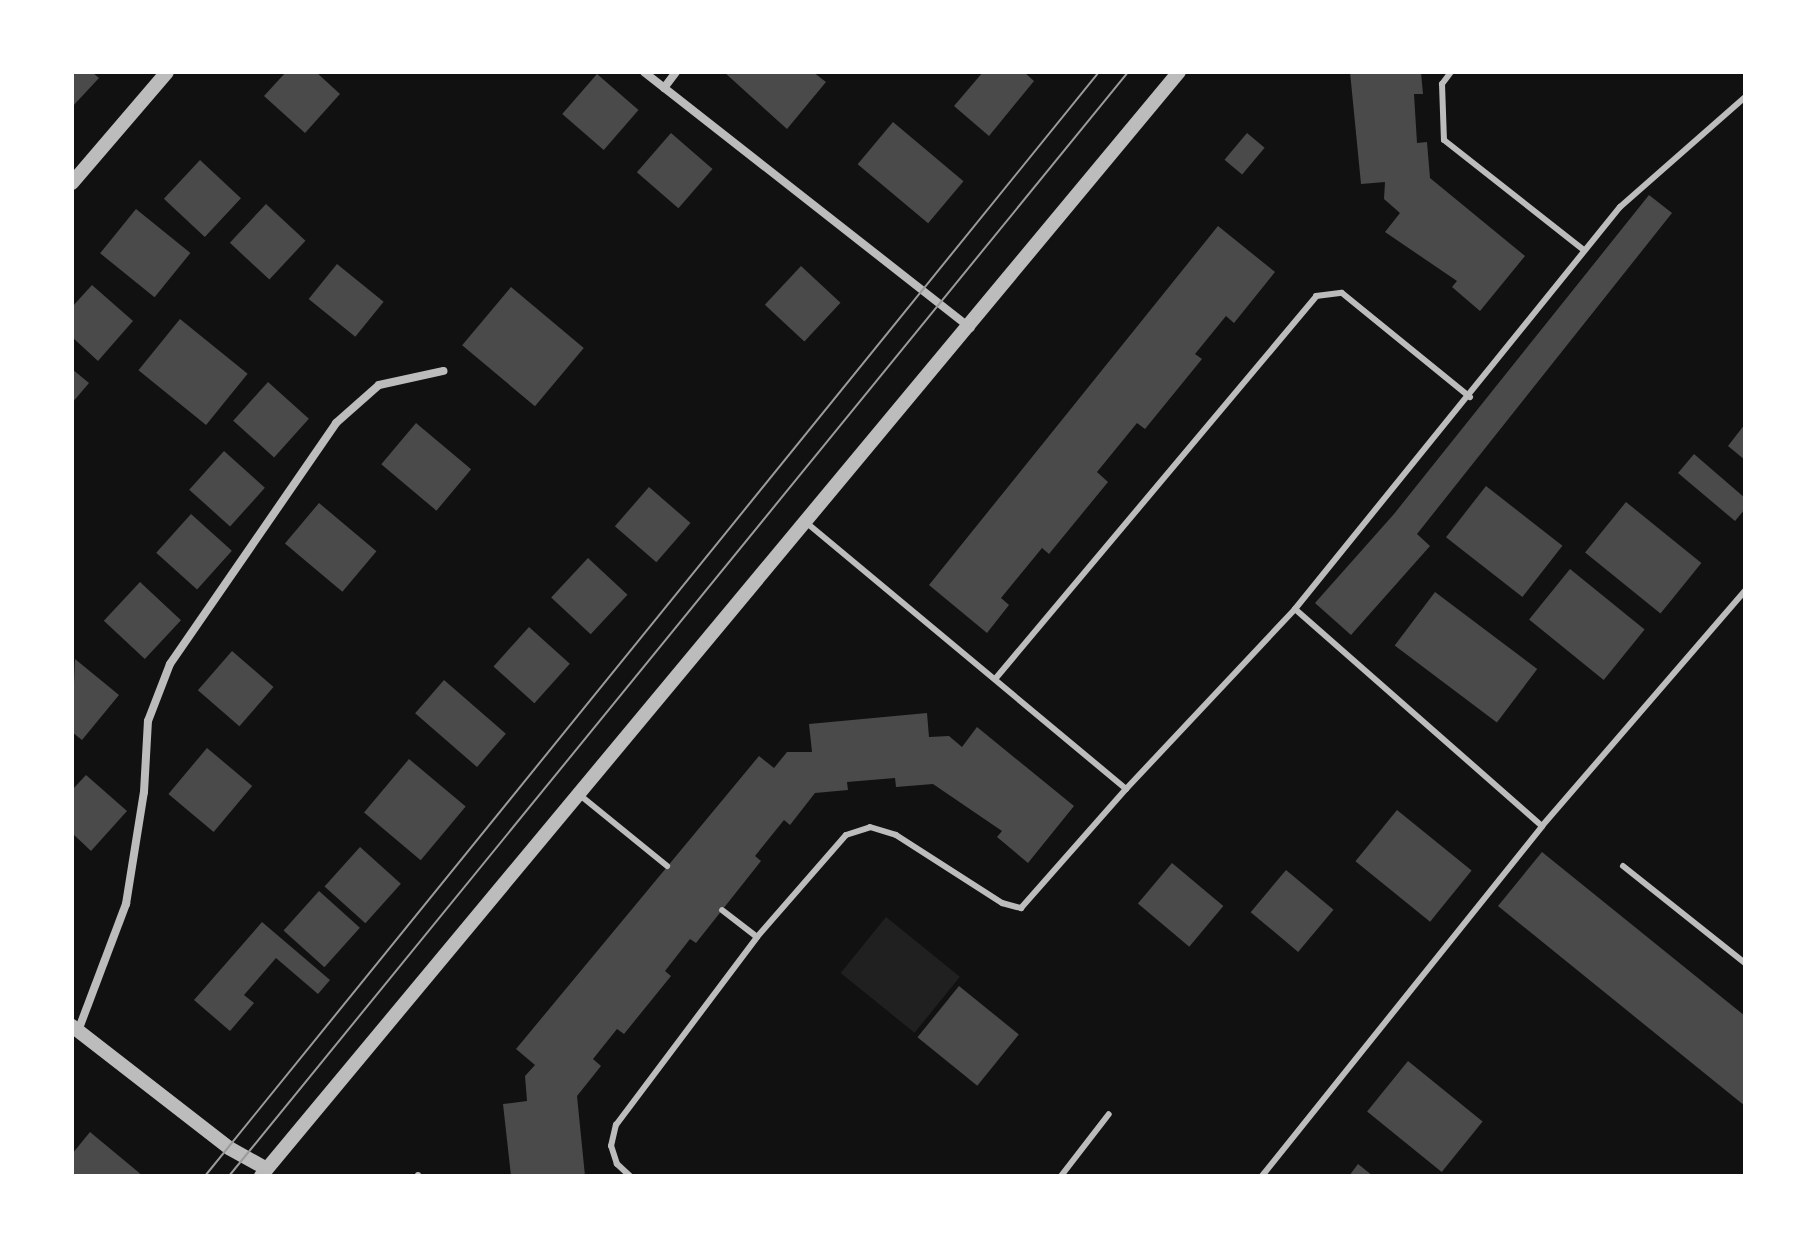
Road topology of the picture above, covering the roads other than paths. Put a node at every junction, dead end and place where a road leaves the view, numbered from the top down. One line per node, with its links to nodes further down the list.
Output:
1 (167, 72): 8 (street)
2 (644, 72): 6 (street)
3 (676, 72): 6 (street)
4 (1179, 72): 10 (street)
5 (1451, 72): 9 (lane)
6 (664, 88): 10 (street)
7 (1745, 97): 9 (lane)
8 (72, 183)
9 (1584, 250): 12 (lane)
10 (971, 328): 13 (street)
11 (443, 371): 25 (street)
12 (1470, 397): 15 (lane); 16 (lane)
13 (808, 524): 16 (lane); 18 (street)
14 (1745, 591): 19 (lane)
15 (1295, 609): 17 (lane); 19 (lane)
16 (996, 678): 17 (lane)
17 (1126, 789): 23 (lane)
18 (581, 796): 20 (lane); 27 (street)
19 (1542, 826): 30 (lane)
20 (667, 866)
21 (1623, 866): 24 (lane)
22 (722, 910): 23 (lane)
23 (757, 937): 28 (lane)
24 (1745, 963)
25 (75, 1029): 27 (street)
26 (1109, 1114): 29 (lane)
27 (268, 1174)
28 (630, 1176)
29 (1061, 1176)
30 (1262, 1176)

